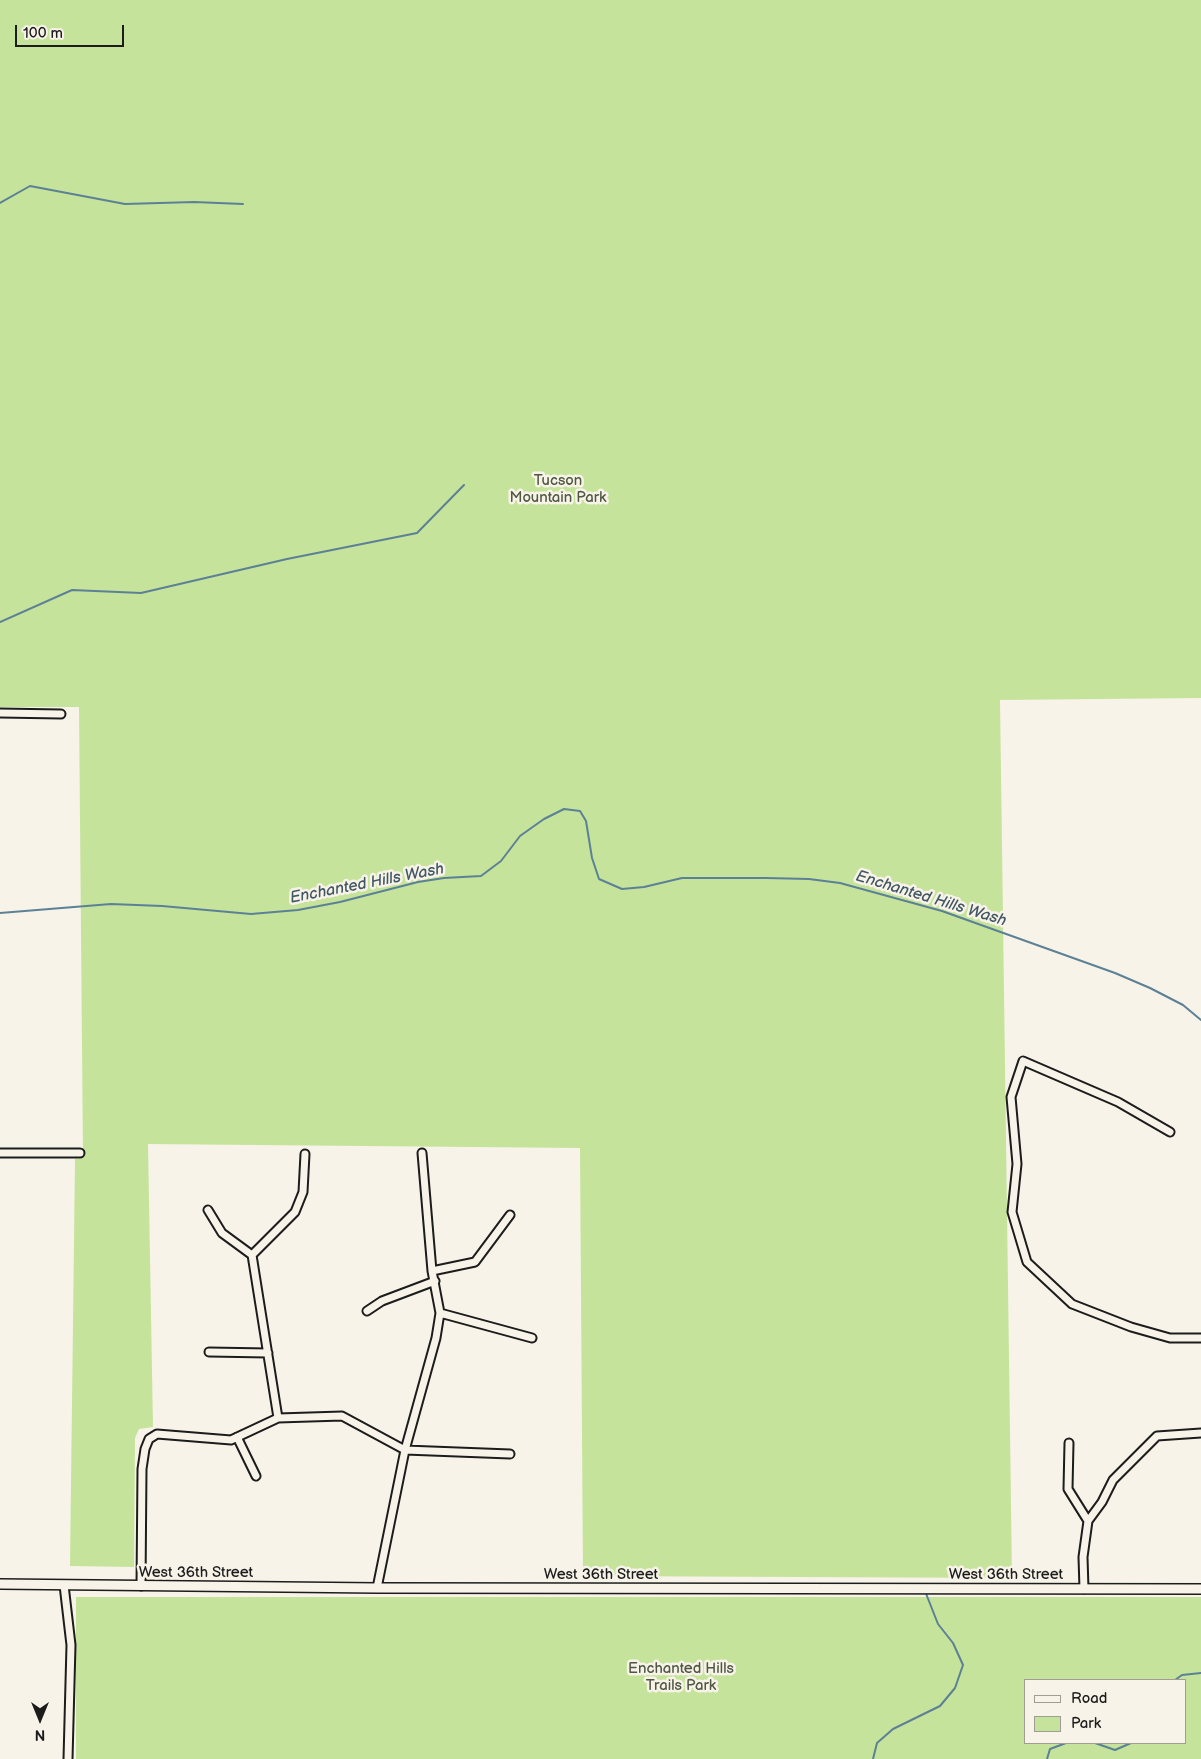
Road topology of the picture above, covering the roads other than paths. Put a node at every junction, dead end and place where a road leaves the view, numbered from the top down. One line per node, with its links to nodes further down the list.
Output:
1 (0, 713): 2 (street)
2 (61, 714)
3 (1170, 1132): 16 (street)
4 (0, 1153): 5 (street)
5 (80, 1153)
6 (422, 1153): 11 (street)
7 (305, 1154): 10 (street)
8 (208, 1210): 10 (street)
9 (510, 1215): 11 (street)
10 (252, 1255): 18 (street)
11 (432, 1271): 12 (street)
12 (435, 1281): 13 (street); 14 (street)
13 (367, 1311)
14 (440, 1313): 15 (street); 23 (street)
15 (532, 1338)
16 (1201, 1338)
17 (209, 1352): 18 (street)
18 (268, 1353): 19 (street)
19 (278, 1418): 21 (street); 23 (street)
20 (1201, 1433): 26 (street)
21 (238, 1437): 25 (street); 29 (street)
22 (1069, 1443): 26 (street)
23 (405, 1450): 24 (street); 30 (street)
24 (510, 1454)
25 (256, 1476)
26 (1088, 1521): 31 (street)
27 (0, 1584): 28 (street, West 36th Street)
28 (64, 1585): 29 (street, West 36th Street); 33 (street)
29 (142, 1586): 30 (street, West 36th Street)
30 (377, 1588): 31 (street, West 36th Street)
31 (1084, 1589): 32 (street, West 36th Street)
32 (1201, 1589)
33 (68, 1759)

